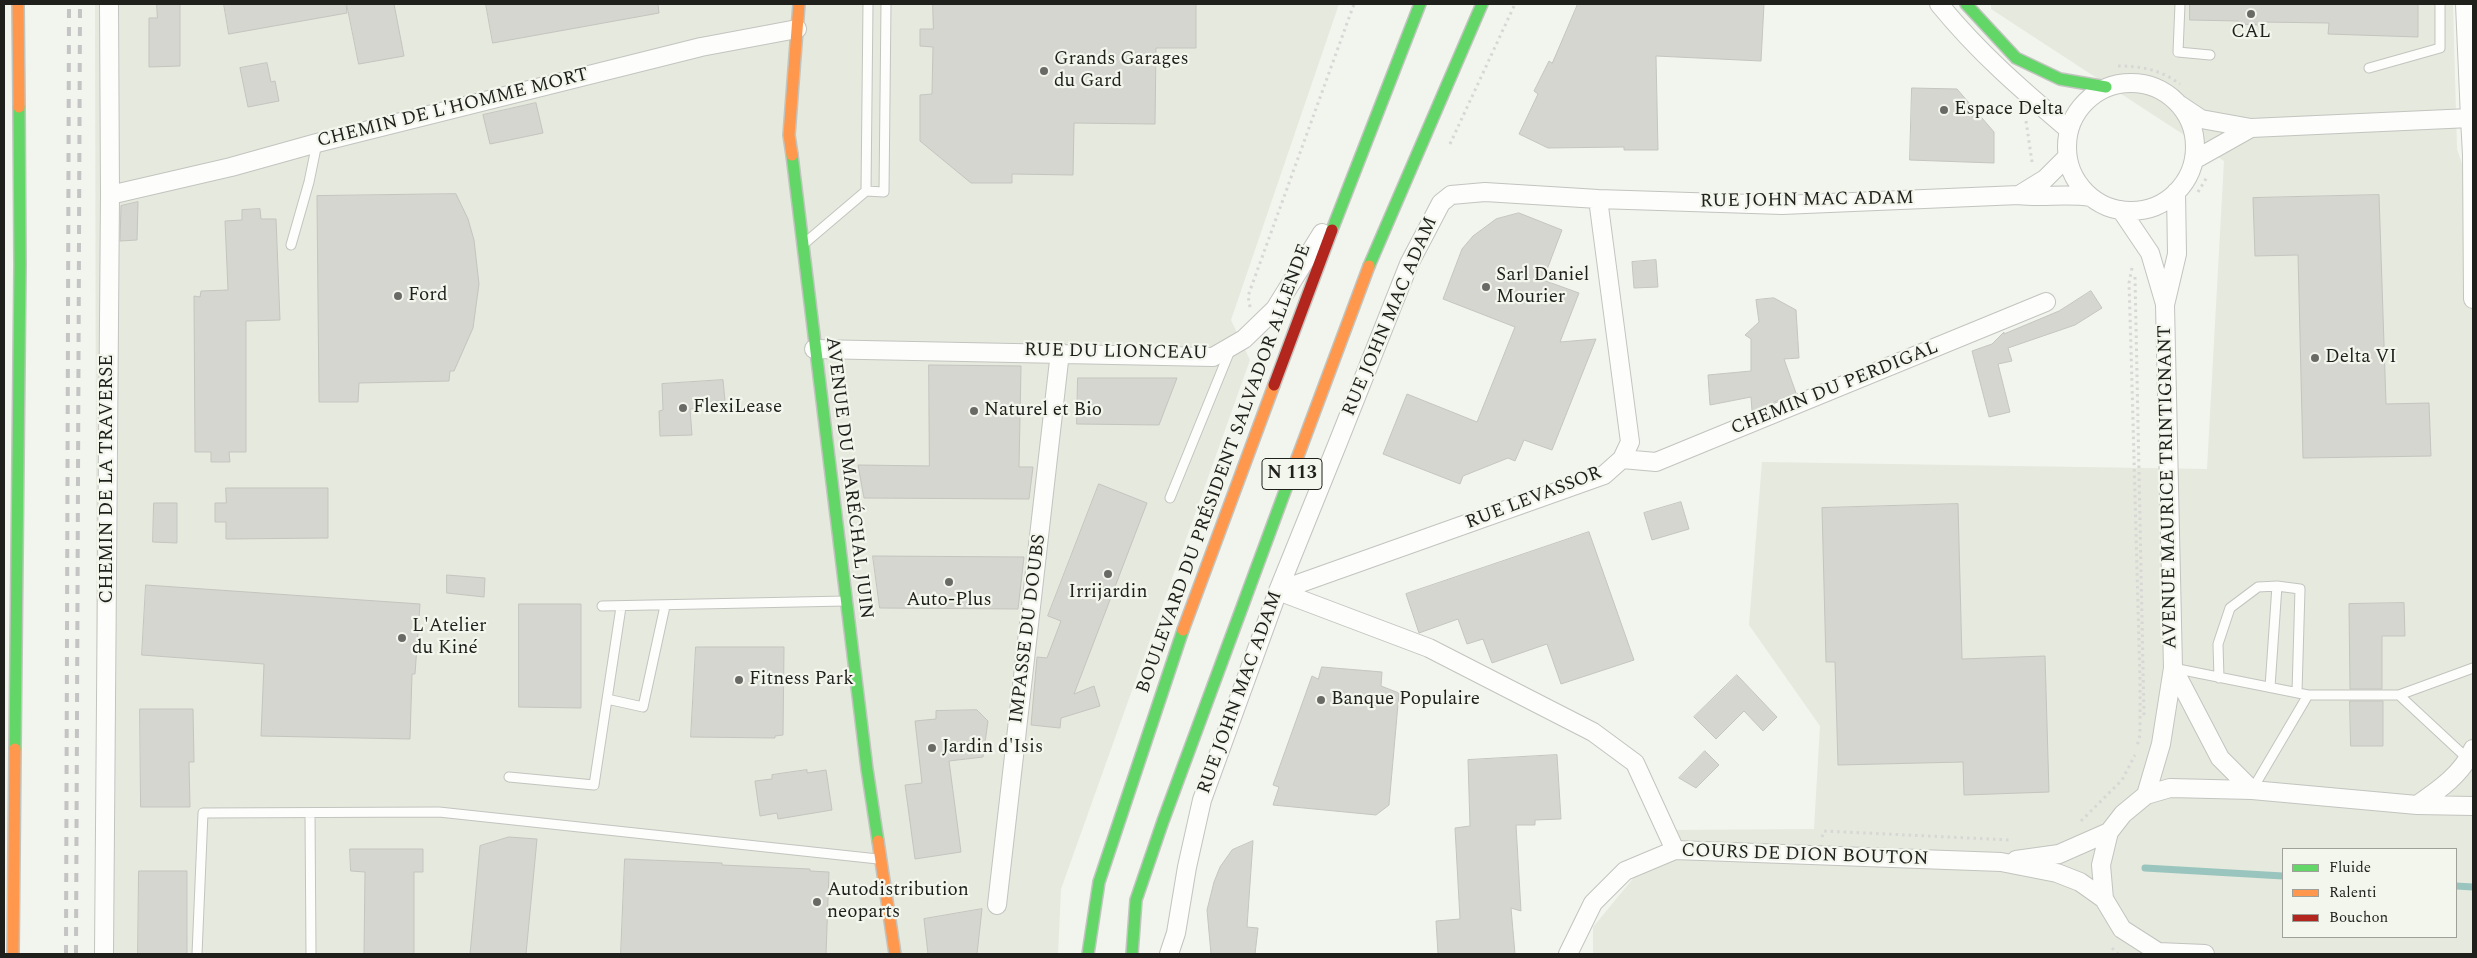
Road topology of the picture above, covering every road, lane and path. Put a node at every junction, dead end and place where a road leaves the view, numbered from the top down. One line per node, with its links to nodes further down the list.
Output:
1 (18, 4): 46 (main road)
2 (109, 4): 36 (street, CHEMIN DE LA TRAVERSE)
3 (798, 4): 16 (main road, AVENUE DU MARÉCHAL JUIN)
4 (868, 4): 34 (lane)
5 (886, 4): 34 (lane)
6 (1354, 4): 50 (path)
7 (1420, 4): 41 (main road, BOULEVARD DU PRÉSIDENT SALVADOR ALLENDE / N 113)
8 (1482, 4): 95 (main road, N 113)
9 (1939, 4): 15 (street)
10 (1960, 4): 15 (street)
11 (1966, 4): 18 (main road)
12 (2180, 4): 17 (lane)
13 (2440, 4): 20 (lane)
14 (2465, 4): 24 (street)
15 (1957, 26): 21 (street)
16 (797, 29): 28 (street, CHEMIN DE L'HOMME MORT); 44 (main road, AVENUE DU MARÉCHAL JUIN)
17 (2210, 55)
18 (2016, 58): 21 (lane); 22 (main road)
19 (2110, 66): 23 (path)
20 (2369, 68)
21 (2002, 73): 27 (street)
22 (2106, 87): 23 (street); 27 (street)
23 (2183, 97): 26 (street); 31 (street)
24 (2470, 118): 26 (street); 29 (street)
25 (2026, 121): 32 (path)
26 (2251, 128): 31 (street)
27 (2069, 130): 30 (street)
28 (317, 143): 36 (street, CHEMIN DE L'HOMME MORT); 43 (lane)
29 (2473, 155): 47 (street)
30 (2067, 157): 37 (street, RUE JOHN MAC ADAM); 39 (street)
31 (2194, 160): 35 (street)
32 (2034, 171)
33 (2210, 173): 38 (path)
34 (866, 191): 44 (lane)
35 (2176, 192): 42 (street); 49 (street, AVENUE MAURICE TRINTIGNANT)
36 (110, 195): 90 (street, CHEMIN DE LA TRAVERSE)
37 (2019, 195): 39 (street, RUE JOHN MAC ADAM); 40 (street, RUE JOHN MAC ADAM)
38 (2197, 195)
39 (2091, 197): 42 (street)
40 (1598, 200): 54 (street, RUE LEVASSOR); 57 (street, RUE JOHN MAC ADAM)
41 (1342, 202): 50 (street, RUE DU LIONCEAU); 94 (main road, BOULEVARD DU PRÉSIDENT SALVADOR ALLENDE / N 113)
42 (2121, 210): 49 (street, AVENUE MAURICE TRINTIGNANT)
43 (291, 245)
44 (802, 245): 52 (main road, AVENUE DU MARÉCHAL JUIN)
45 (4, 258): 46 (street)
46 (20, 266): 81 (main road)
47 (2473, 299)
48 (2046, 302): 54 (street, CHEMIN DU PERDIGAL)
49 (2166, 305): 62 (street, AVENUE MAURICE TRINTIGNANT)
50 (1253, 330): 51 (street, RUE DU LIONCEAU)
51 (1232, 346): 53 (street, RUE DU LIONCEAU); 55 (lane)
52 (814, 348): 53 (street, RUE DU LIONCEAU); 58 (main road, AVENUE DU MARÉCHAL JUIN)
53 (1060, 352): 87 (street, IMPASSE DU DOUBS)
54 (1622, 459): 57 (street, RUE LEVASSOR)
55 (1170, 498)
56 (2277, 586): 64 (lane); 65 (lane); 66 (lane)
57 (1278, 591): 82 (street); 96 (street, RUE JOHN MAC ADAM)
58 (846, 601): 60 (lane); 84 (main road, AVENUE DU MARÉCHAL JUIN)
59 (602, 606): 61 (lane)
60 (665, 606): 61 (lane); 69 (lane)
61 (621, 607): 69 (lane)
62 (2173, 668): 64 (lane); 72 (street, AVENUE MAURICE TRINTIGNANT); 73 (street, AVENUE MAURICE TRINTIGNANT)
63 (2473, 668): 68 (lane)
64 (2220, 678): 65 (lane)
65 (2270, 688): 66 (lane)
66 (2296, 692): 67 (lane)
67 (2308, 695): 68 (lane); 72 (lane)
68 (2399, 696): 70 (lane)
69 (607, 699): 71 (lane)
70 (2472, 757): 75 (street)
71 (509, 777)
72 (2252, 790): 73 (street); 75 (street)
73 (2146, 795): 79 (street)
74 (2108, 802): 78 (path)
75 (2417, 805): 76 (street)
76 (2473, 806)
77 (310, 813): 84 (lane); 91 (lane); 92 (lane)
78 (2080, 823)
79 (2109, 832): 85 (street, COURS DE DION BOUTON); 86 (street)
80 (2020, 840): 83 (path)
81 (9, 849): 89 (main road)
82 (1675, 850): 83 (street, COURS DE DION BOUTON); 97 (street, COURS DE DION BOUTON)
83 (1814, 856): 85 (street, COURS DE DION BOUTON)
84 (880, 859): 93 (main road, AVENUE DU MARÉCHAL JUIN)
85 (2000, 862): 86 (street, COURS DE DION BOUTON)
86 (2104, 899): 99 (street)
87 (997, 905)
88 (2112, 947): 98 (path)
89 (13, 954)
90 (104, 954)
91 (197, 954)
92 (311, 954)
93 (895, 954)
94 (1088, 954)
95 (1132, 954)
96 (1169, 954)
97 (1568, 954)
98 (2118, 954)
99 (2205, 954)

